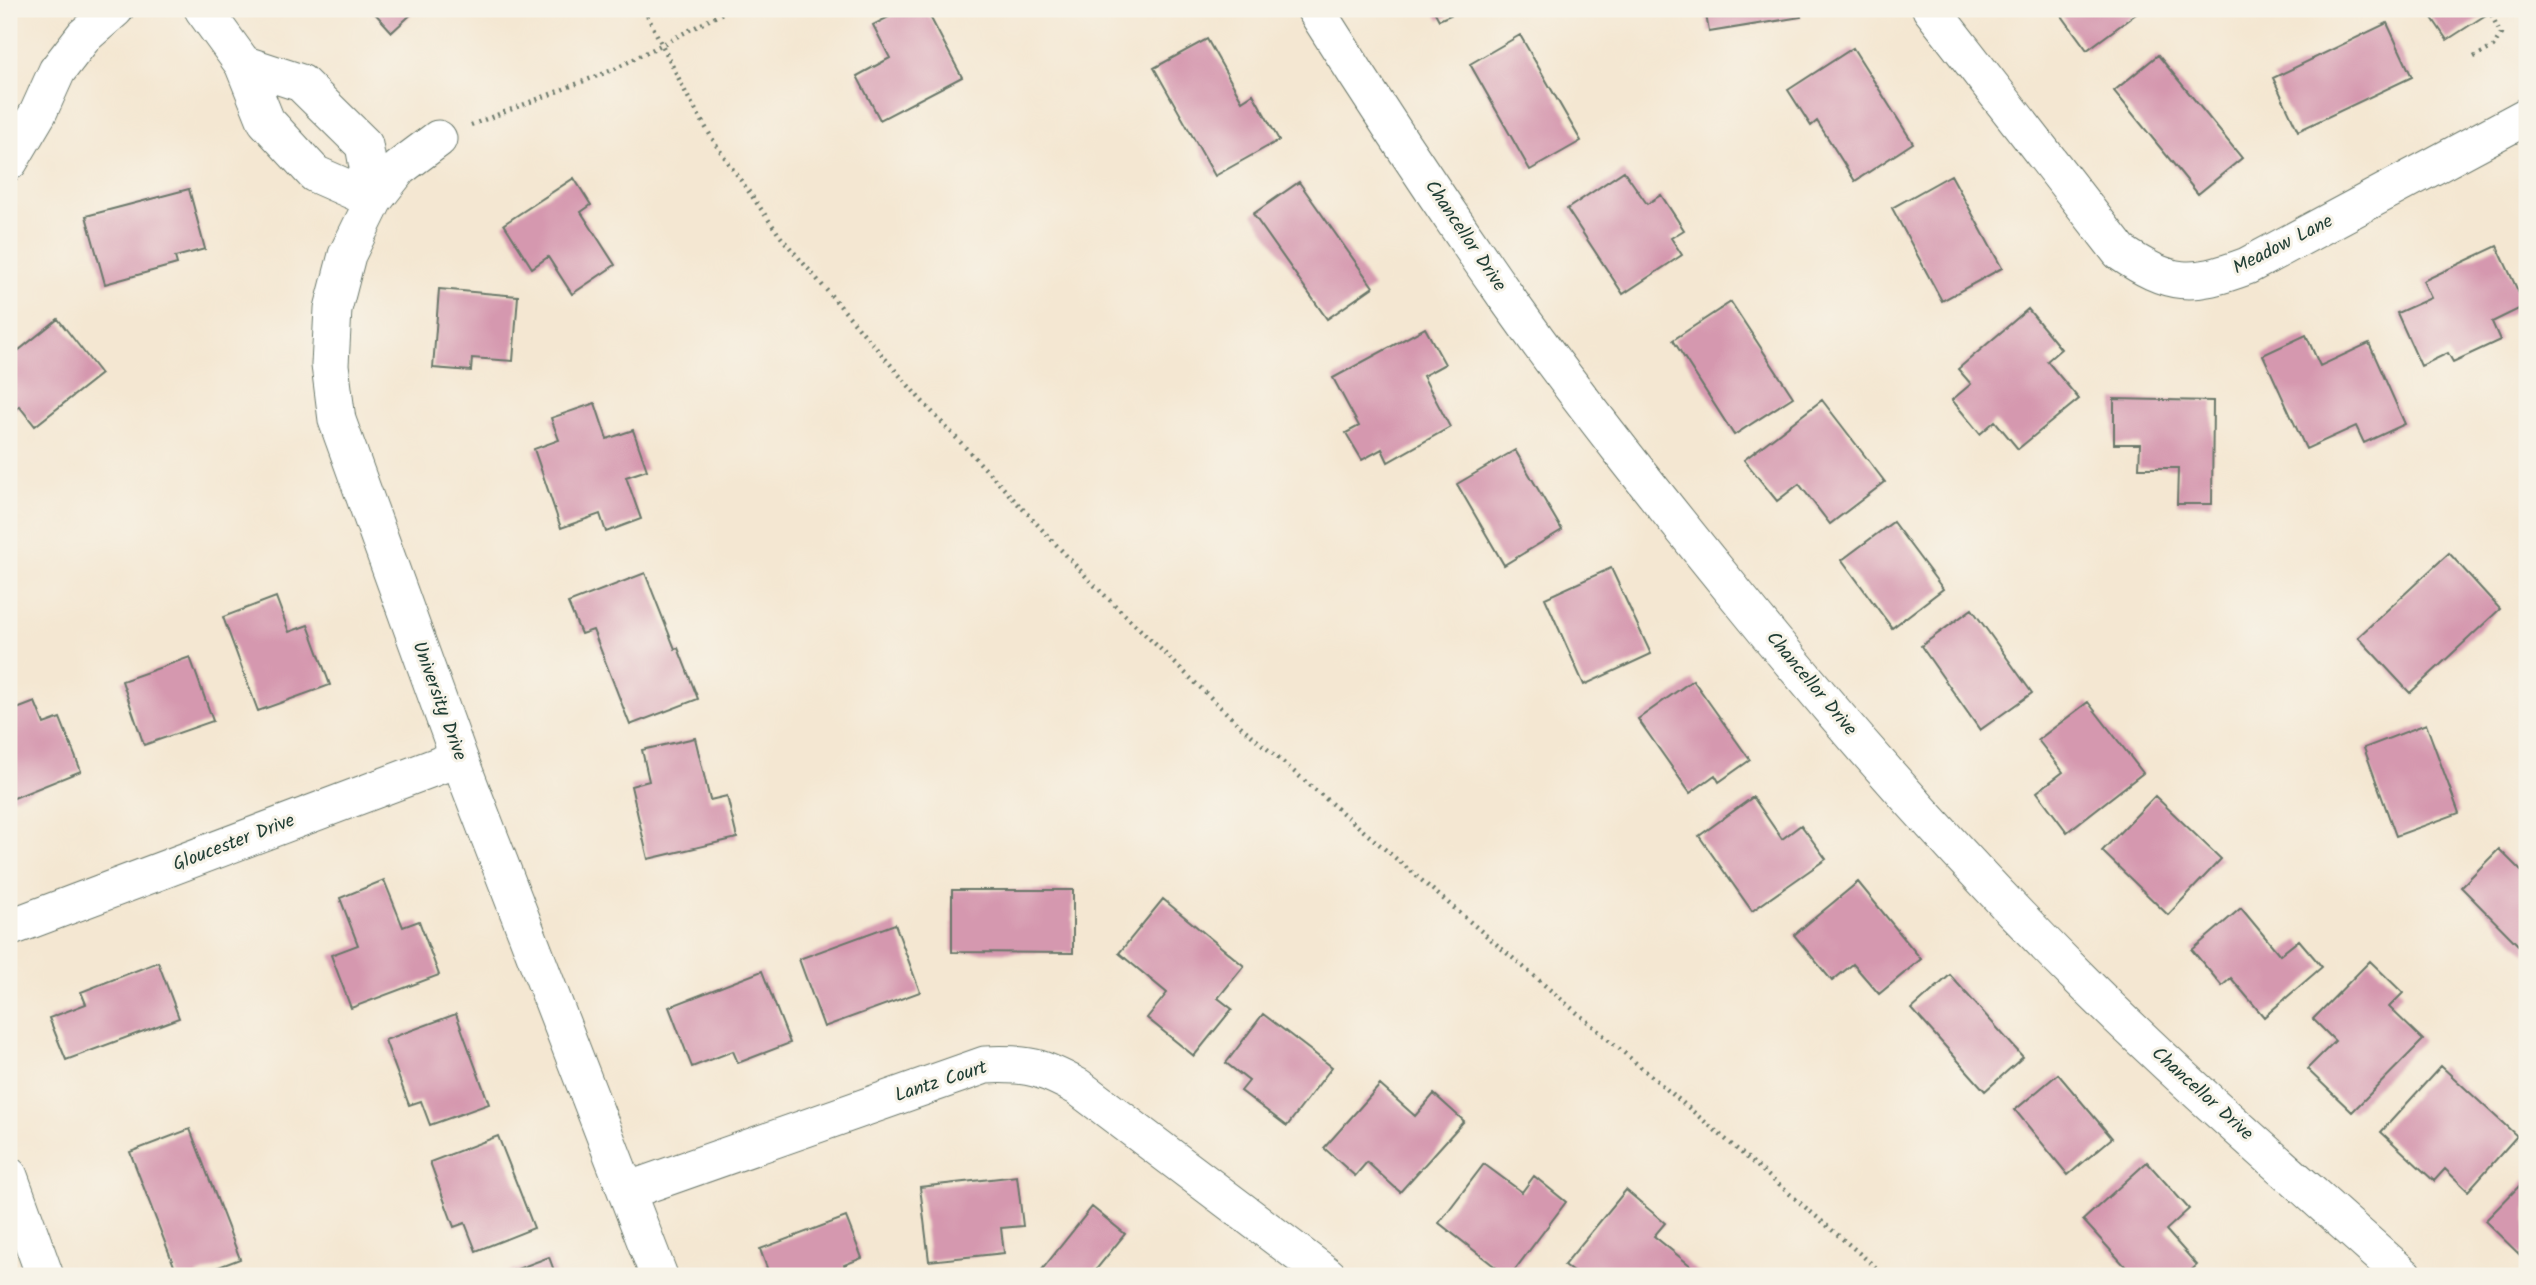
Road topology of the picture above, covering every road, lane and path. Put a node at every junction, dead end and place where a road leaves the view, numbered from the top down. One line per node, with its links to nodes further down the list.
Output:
1 (114, 9): 13 (street)
2 (203, 9): 10 (street)
3 (644, 9): 8 (path)
4 (730, 9): 8 (path)
5 (1315, 9): 23 (street, Chancellor Drive)
6 (1931, 9): 11 (street, Meadow Lane)
7 (2490, 12): 9 (path)
8 (662, 46): 12 (path); 22 (path)
9 (2474, 57)
10 (243, 64): 14 (street); 14 (street)
11 (2527, 116)
12 (438, 139): 14 (street, University Drive)
13 (9, 162)
14 (374, 200): 15 (street, University Drive)
15 (459, 758): 16 (street, Gloucester Drive); 18 (street, University Drive)
16 (9, 928)
17 (9, 1176): 19 (street)
18 (627, 1191): 20 (street, University Drive); 21 (street, Lantz Court)
19 (45, 1276)
20 (659, 1276)
21 (1328, 1276)
22 (1886, 1276)
23 (2404, 1276)

